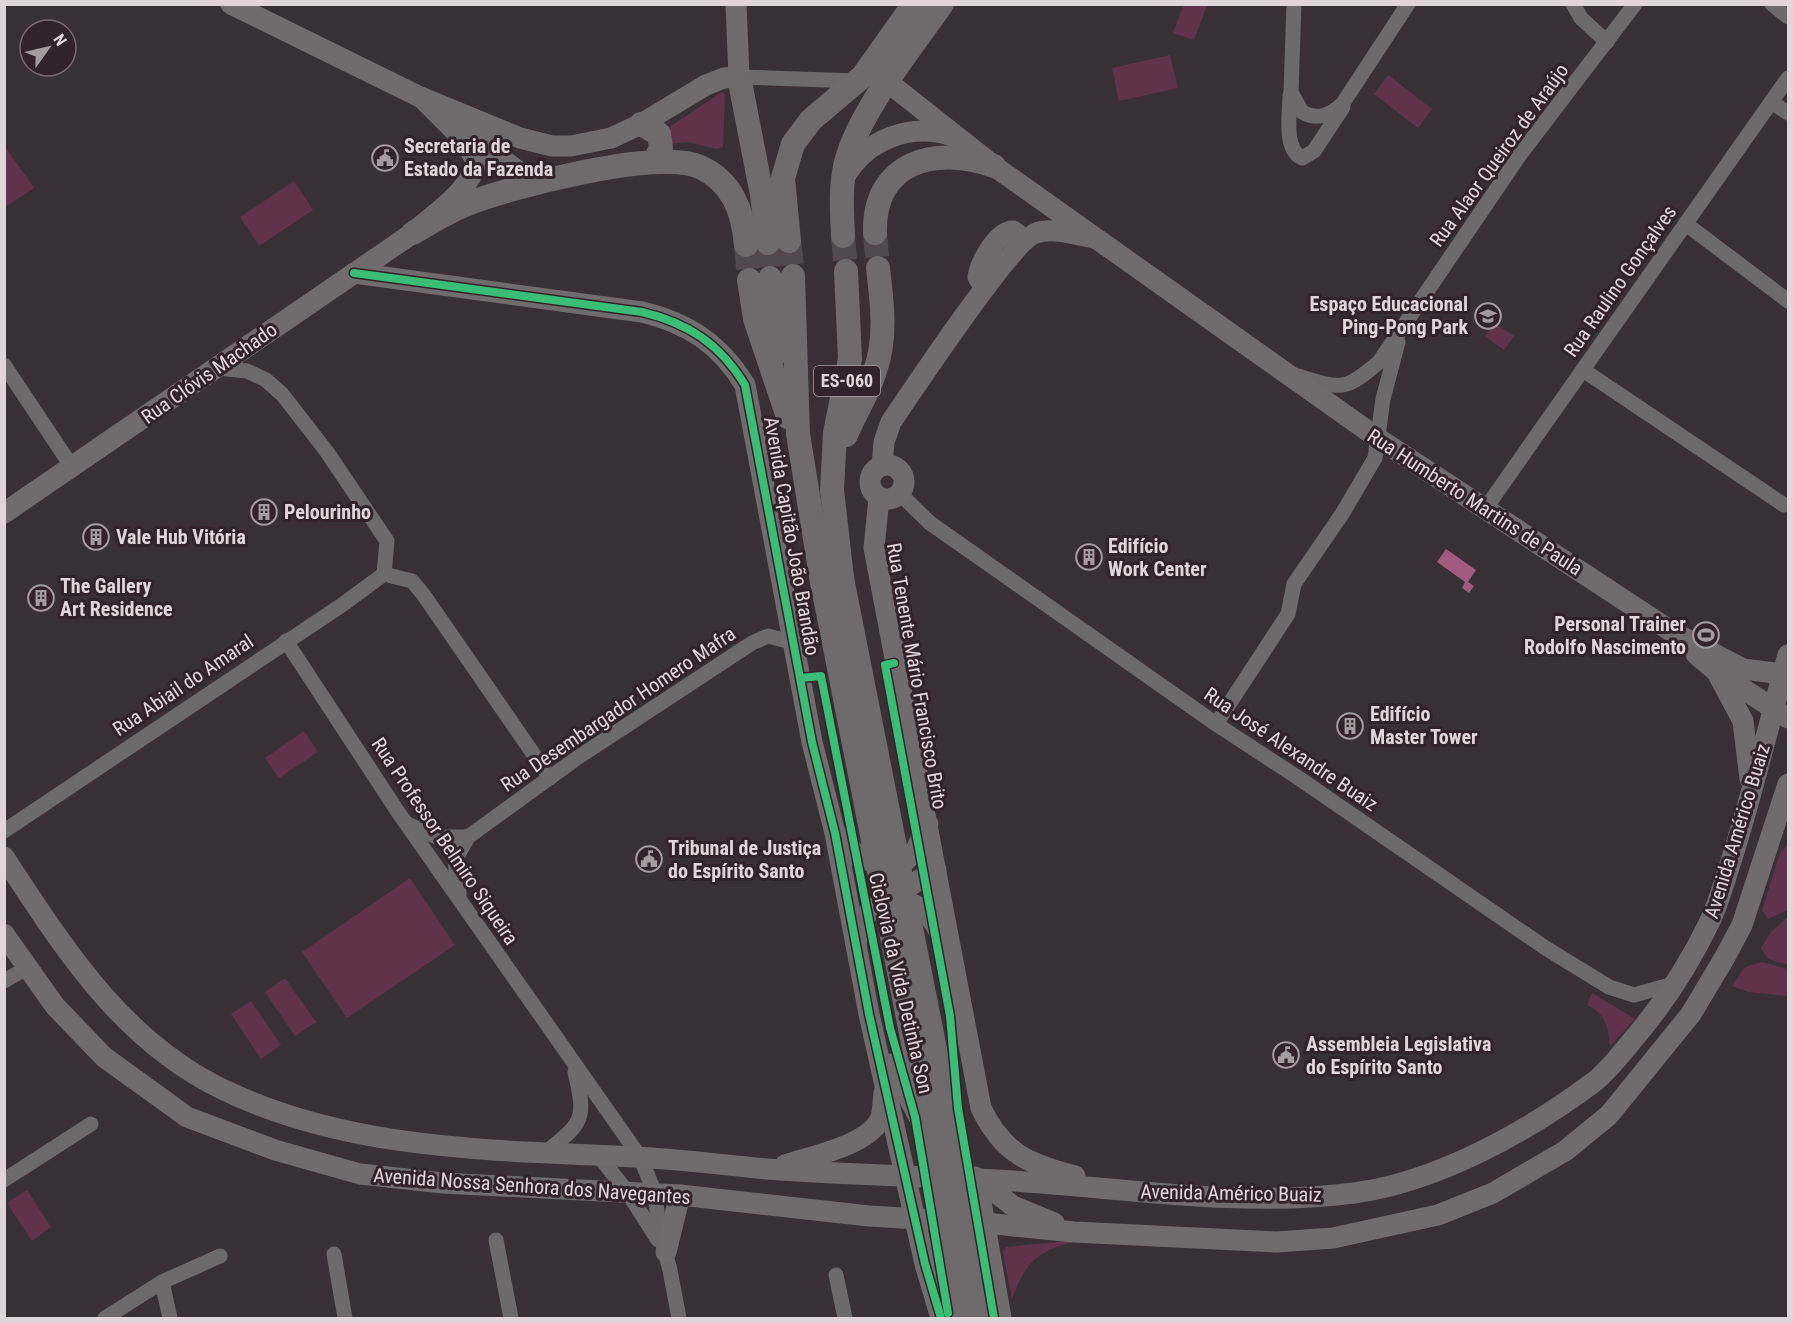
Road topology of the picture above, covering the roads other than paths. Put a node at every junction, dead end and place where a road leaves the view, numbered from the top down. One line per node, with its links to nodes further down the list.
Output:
1 (231, 4): 19 (main road)
2 (736, 4): 13 (main road)
3 (914, 4): 12 (main road)
4 (942, 4): 16 (main road)
5 (1294, 4): 18 (street)
6 (1408, 4): 17 (street)
7 (1573, 4): 11 (street)
8 (1635, 4): 11 (street, Rua Alaor Queiroz de Araújo)
9 (1772, 4): 10 (street)
10 (1788, 17)
11 (1607, 42): 38 (street, Rua Alaor Queiroz de Araújo)
12 (885, 46): 15 (main road); 16 (main road)
13 (739, 77): 15 (street); 22 (main road); 33 (main road)
14 (1788, 78): 20 (street, Rua Raulino Gonçalves)
15 (858, 81): 33 (main road)
16 (889, 83): 23 (main road, Rua Humberto Martins de Paula); 26 (main road)
17 (1352, 91): 18 (street); 18 (street)
18 (1290, 92)
19 (422, 98): 22 (main road); 27 (main road); 29 (main road, Rua Clóvis Machado)
20 (1771, 102): 21 (street); 28 (street, Rua Raulino Gonçalves)
21 (1788, 113)
22 (641, 124): 24 (main road)
23 (956, 137): 25 (main road, Rua Humberto Martins de Paula); 26 (main road)
24 (654, 162): 27 (main road); 33 (main road)
25 (994, 166): 30 (main road); 32 (main road, Rua Humberto Martins de Paula)
26 (842, 181): 31 (main road)
27 (535, 184): 29 (main road)
28 (1686, 224): 37 (street); 42 (street, Rua Raulino Gonçalves)
29 (413, 233): 36 (main road, Rua Clóvis Machado)
30 (875, 233)
31 (843, 236)
32 (1099, 238): 41 (main road, Rua Humberto Martins de Paula); 45 (main road)
33 (768, 243)
34 (878, 268): 47 (main road)
35 (846, 271): 47 (main road, ES-060)
36 (354, 273): 40 (main road, Rua Clóvis Machado); 57 (main road, Avenida Capitão João Brandão)
37 (1788, 302)
38 (1400, 333): 41 (street, Rua Alaor Queiroz de Araújo); 43 (street, Rua Alaor Queiroz de Araújo)
39 (4, 365): 46 (street)
40 (217, 368): 46 (main road, Rua Clóvis Machado); 53 (street)
41 (1281, 370): 43 (main road, Rua Humberto Martins de Paula)
42 (1583, 370): 50 (street); 51 (street, Rua Raulino Gonçalves)
43 (1379, 439): 51 (main road, Rua Humberto Martins de Paula); 61 (street, Rua Alaor Queiroz de Araújo)
44 (803, 463): 44 (main road, ES-060); 54 (main road, ES-060)
45 (882, 466): 48 (main road); 49 (main road)
46 (72, 467): 52 (main road, Rua Clóvis Machado)
47 (832, 490): 54 (main road, ES-060)
48 (900, 494): 49 (main road); 61 (street, Rua José Alexandre Buaiz)
49 (879, 498): 66 (main road, Rua Tenente Mário Francisco Brito)
50 (1784, 505)
51 (1485, 509): 55 (main road, Rua Humberto Martins de Paula)
52 (4, 513)
53 (384, 574): 56 (street, Rua Abiail do Amaral); 62 (street)
54 (832, 580): 113 (main road, ES-060, bridge); 114 (main road, ES-060, bridge)
55 (1671, 631): 58 (main road, Rua Humberto Martins de Paula); 59 (main road, Rua Humberto Martins de Paula)
56 (286, 641): 65 (street, Rua Professor Belmiro Siqueira); 67 (street, Rua Abiail do Amaral)
57 (795, 648): 62 (street, Rua Desembargador Homero Mafra); 68 (main road, Avenida Capitão João Brandão)
58 (1787, 666): 60 (main road, Avenida Américo Buaiz)
59 (1717, 672): 60 (main road, Rua Humberto Martins de Paula); 63 (main road)
60 (1781, 713): 63 (main road, Avenida Américo Buaiz)
61 (1216, 724): 79 (street, Rua José Alexandre Buaiz)
62 (550, 778): 69 (street, Rua Desembargador Homero Mafra)
63 (1752, 792): 79 (main road, Avenida Américo Buaiz)
64 (1787, 794): 98 (main road, Avenida Américo Buaiz)
65 (407, 824): 69 (street); 72 (street, Rua Professor Belmiro Siqueira)
66 (928, 824): 68 (main road); 71 (main road, Rua Tenente Mário Francisco Brito)
67 (4, 831)
68 (835, 832): 75 (main road, Avenida Capitão João Brandão)
69 (468, 837): 72 (street, Rua Desembargador Homero Mafra)
70 (4, 857): 84 (main road, Avenida Nossa Senhora dos Navegantes)
71 (936, 870): 73 (main road); 76 (main road, Rua Tenente Mário Francisco Brito)
72 (462, 903): 81 (street, Rua Professor Belmiro Siqueira)
73 (878, 906): 75 (main road); 76 (main road)
74 (4, 934): 77 (main road, Avenida Nossa Senhora dos Navegantes)
75 (856, 944): 80 (main road, Avenida Capitão João Brandão)
76 (951, 951): 91 (main road, Rua Tenente Mário Francisco Brito)
77 (27, 968): 78 (street); 92 (main road, Avenida Nossa Senhora dos Navegantes)
78 (4, 981)
79 (1677, 983): 91 (main road, Avenida Américo Buaiz)
80 (868, 1014): 82 (main road, Avenida Capitão João Brandão); 89 (main road)
81 (572, 1063): 84 (street, Rua Professor Belmiro Siqueira); 86 (street, Rua Professor Belmiro Siqueira)
82 (885, 1080): 87 (main road); 88 (main road, Avenida Capitão João Brandão)
83 (92, 1124): 90 (street)
84 (546, 1152): 85 (main road, Avenida Nossa Senhora dos Navegantes)
85 (599, 1156): 86 (main road, Avenida Nossa Senhora dos Navegantes); 92 (street)
86 (640, 1157): 87 (main road, Avenida Nossa Senhora dos Navegantes); 93 (street, Rua Professor Belmiro Siqueira)
87 (771, 1169): 88 (main road, Avenida Nossa Senhora dos Navegantes)
88 (907, 1177): 89 (main road, Avenida Nossa Senhora dos Navegantes); 96 (main road, Avenida Capitão João Brandão)
89 (977, 1179): 91 (main road, Avenida Américo Buaiz); 97 (main road); 98 (main road)
90 (4, 1180)
91 (1135, 1191)
92 (628, 1193): 93 (main road, Avenida Nossa Senhora dos Navegantes); 101 (street)
93 (655, 1193): 94 (main road, Avenida Nossa Senhora dos Navegantes); 101 (street, Rua Professor Belmiro Siqueira)
94 (680, 1195): 95 (main road, Avenida Nossa Senhora dos Navegantes); 101 (main road)
95 (869, 1216): 96 (main road, Avenida Nossa Senhora dos Navegantes); 100 (main road)
96 (916, 1219): 97 (main road, Avenida Nossa Senhora dos Navegantes); 100 (main road, Avenida Capitão João Brandão)
97 (985, 1223): 98 (main road, Avenida Nossa Senhora dos Navegantes); 115 (main road)
98 (1074, 1232)
99 (496, 1240): 109 (street)
100 (921, 1245): 112 (main road, Avenida Capitão João Brandão)
101 (666, 1252): 110 (street, Rua Professor Belmiro Siqueira)
102 (334, 1254): 108 (street)
103 (220, 1256): 105 (street)
104 (836, 1275): 111 (street)
105 (162, 1282): 106 (street); 107 (street)
106 (105, 1318)
107 (170, 1318)
108 (345, 1318)
109 (511, 1318)
110 (679, 1318)
111 (845, 1318)
112 (941, 1318)
113 (961, 1318)
114 (983, 1318)
115 (1001, 1318)

